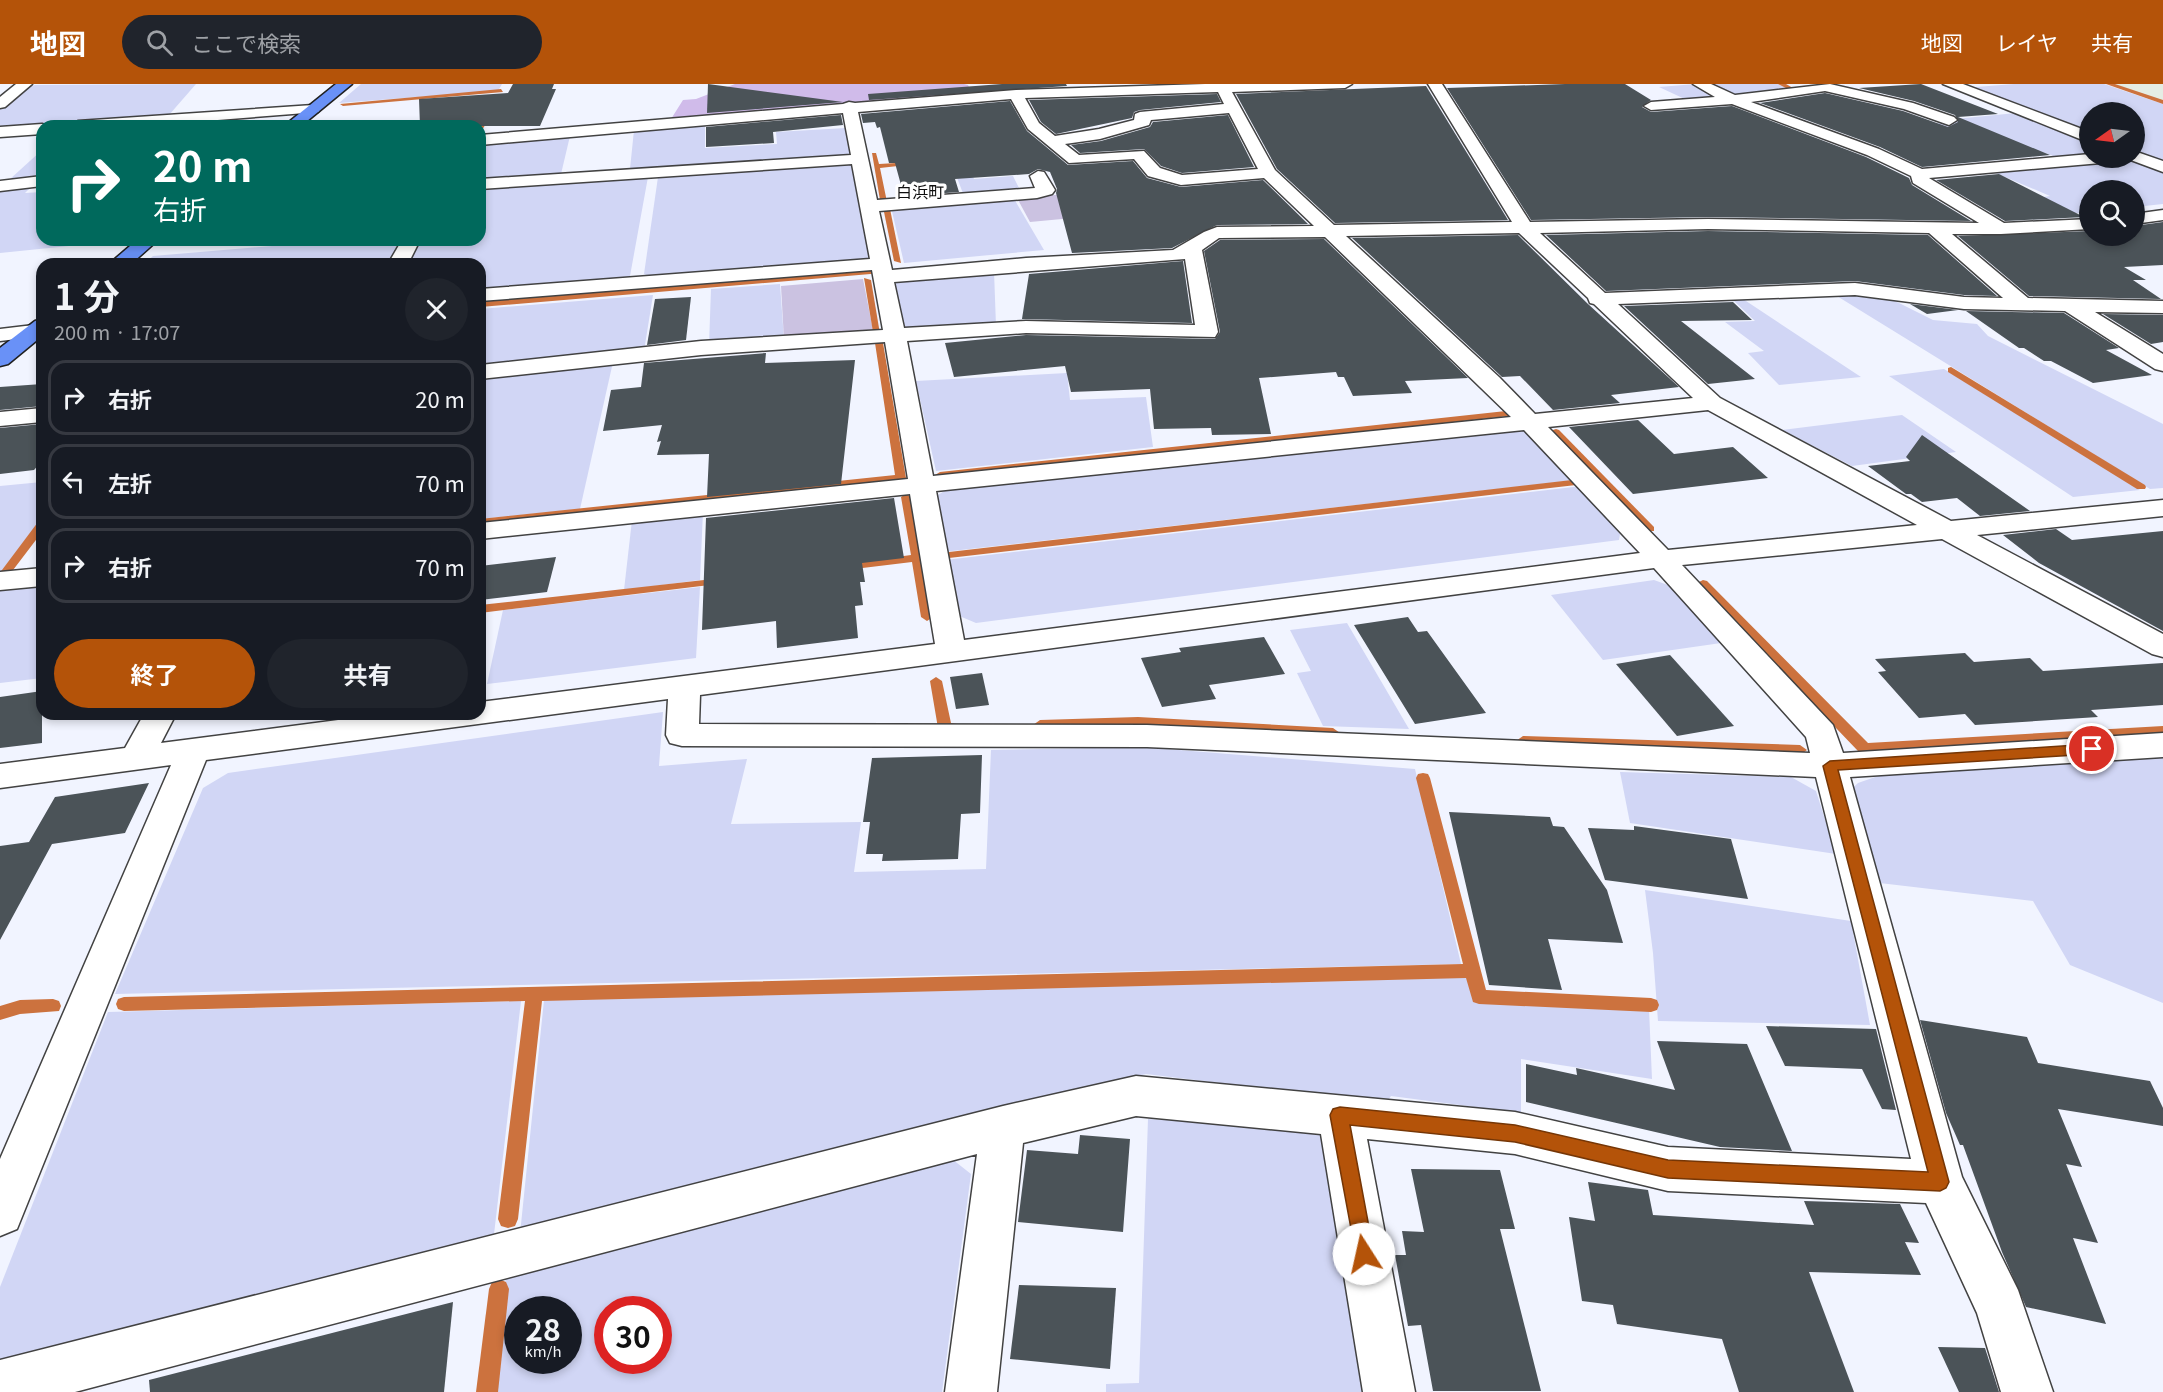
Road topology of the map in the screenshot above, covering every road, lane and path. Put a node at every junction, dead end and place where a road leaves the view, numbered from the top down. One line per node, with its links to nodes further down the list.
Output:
1 (18, 84): 8 (street)
2 (25, 84): 14 (street)
3 (345, 84): 18 (main road)
4 (1345, 84): 10 (street)
5 (1435, 84): 42 (street)
6 (1700, 84): 13 (street)
7 (1983, 84): 9 (street)
8 (0, 85)
9 (1953, 85): 24 (street)
10 (1222, 86): 11 (street); 17 (street)
11 (1106, 87): 12 (street)
12 (1016, 94): 15 (street); 26 (street)
13 (1733, 100): 16 (street); 21 (street); 32 (street)
14 (0, 104)
15 (849, 106): 25 (street); 27 (street)
16 (1651, 106)
17 (1234, 108): 26 (street); 31 (street)
18 (313, 109): 19 (street); 20 (main road)
19 (161, 120)
20 (299, 120)
21 (1949, 120)
22 (36, 129): 23 (street)
23 (0, 132)
24 (2079, 134)
25 (486, 139)
26 (1052, 142): 31 (street)
27 (859, 159): 35 (street); 37 (street)
28 (2079, 160): 32 (street)
29 (2145, 160): 30 (street)
30 (2163, 167)
31 (1268, 173): 44 (street)
32 (1920, 174): 43 (street)
33 (1038, 176): 37 (street)
34 (36, 182): 36 (street)
35 (486, 184)
36 (0, 186)
37 (869, 206): 48 (street)
38 (2163, 215): 39 (street)
39 (2145, 217)
40 (2079, 225): 43 (street)
41 (1933, 227): 42 (street); 43 (street); 51 (street)
42 (1525, 229): 44 (street); 50 (street)
43 (2001, 229)
44 (1327, 230): 46 (street); 64 (street)
45 (142, 246): 47 (main road)
46 (1192, 251): 48 (street); 57 (street)
47 (126, 258)
48 (882, 271): 49 (street); 57 (street)
49 (486, 295)
50 (1597, 299): 51 (street); 61 (street)
51 (2021, 303): 52 (street)
52 (2068, 304): 53 (street); 59 (street)
53 (2163, 307)
54 (36, 330): 56 (street)
55 (36, 332): 58 (main road)
56 (0, 335)
57 (895, 336): 60 (street); 65 (street)
58 (0, 359)
59 (2163, 364)
60 (486, 371)
61 (1712, 404): 64 (street); 68 (street)
62 (36, 416): 63 (street)
63 (0, 419)
64 (1530, 422): 65 (street); 69 (street)
65 (922, 485): 67 (street); 73 (street)
66 (2163, 508): 68 (street)
67 (486, 530)
68 (1949, 530): 69 (street); 72 (street)
69 (1661, 559): 73 (street); 81 (street)
70 (36, 578): 71 (street)
71 (0, 581)
72 (2163, 647)
73 (951, 651): 74 (street)
74 (685, 686): 75 (street); 81 (street)
75 (486, 712)
76 (157, 720): 80 (street)
77 (423, 720): 79 (street)
78 (2163, 745): 81 (street)
79 (195, 750): 80 (street); 86 (street)
80 (136, 758): 82 (street)
81 (1830, 766): 85 (street)
82 (0, 776)
83 (1340, 1115): 84 (street); 85 (street); 89 (street)
84 (1003, 1127): 87 (street); 88 (street)
85 (1940, 1182): 90 (street)
86 (0, 1213)
87 (0, 1386)
88 (972, 1392)
89 (1389, 1392)
90 (2027, 1392)

